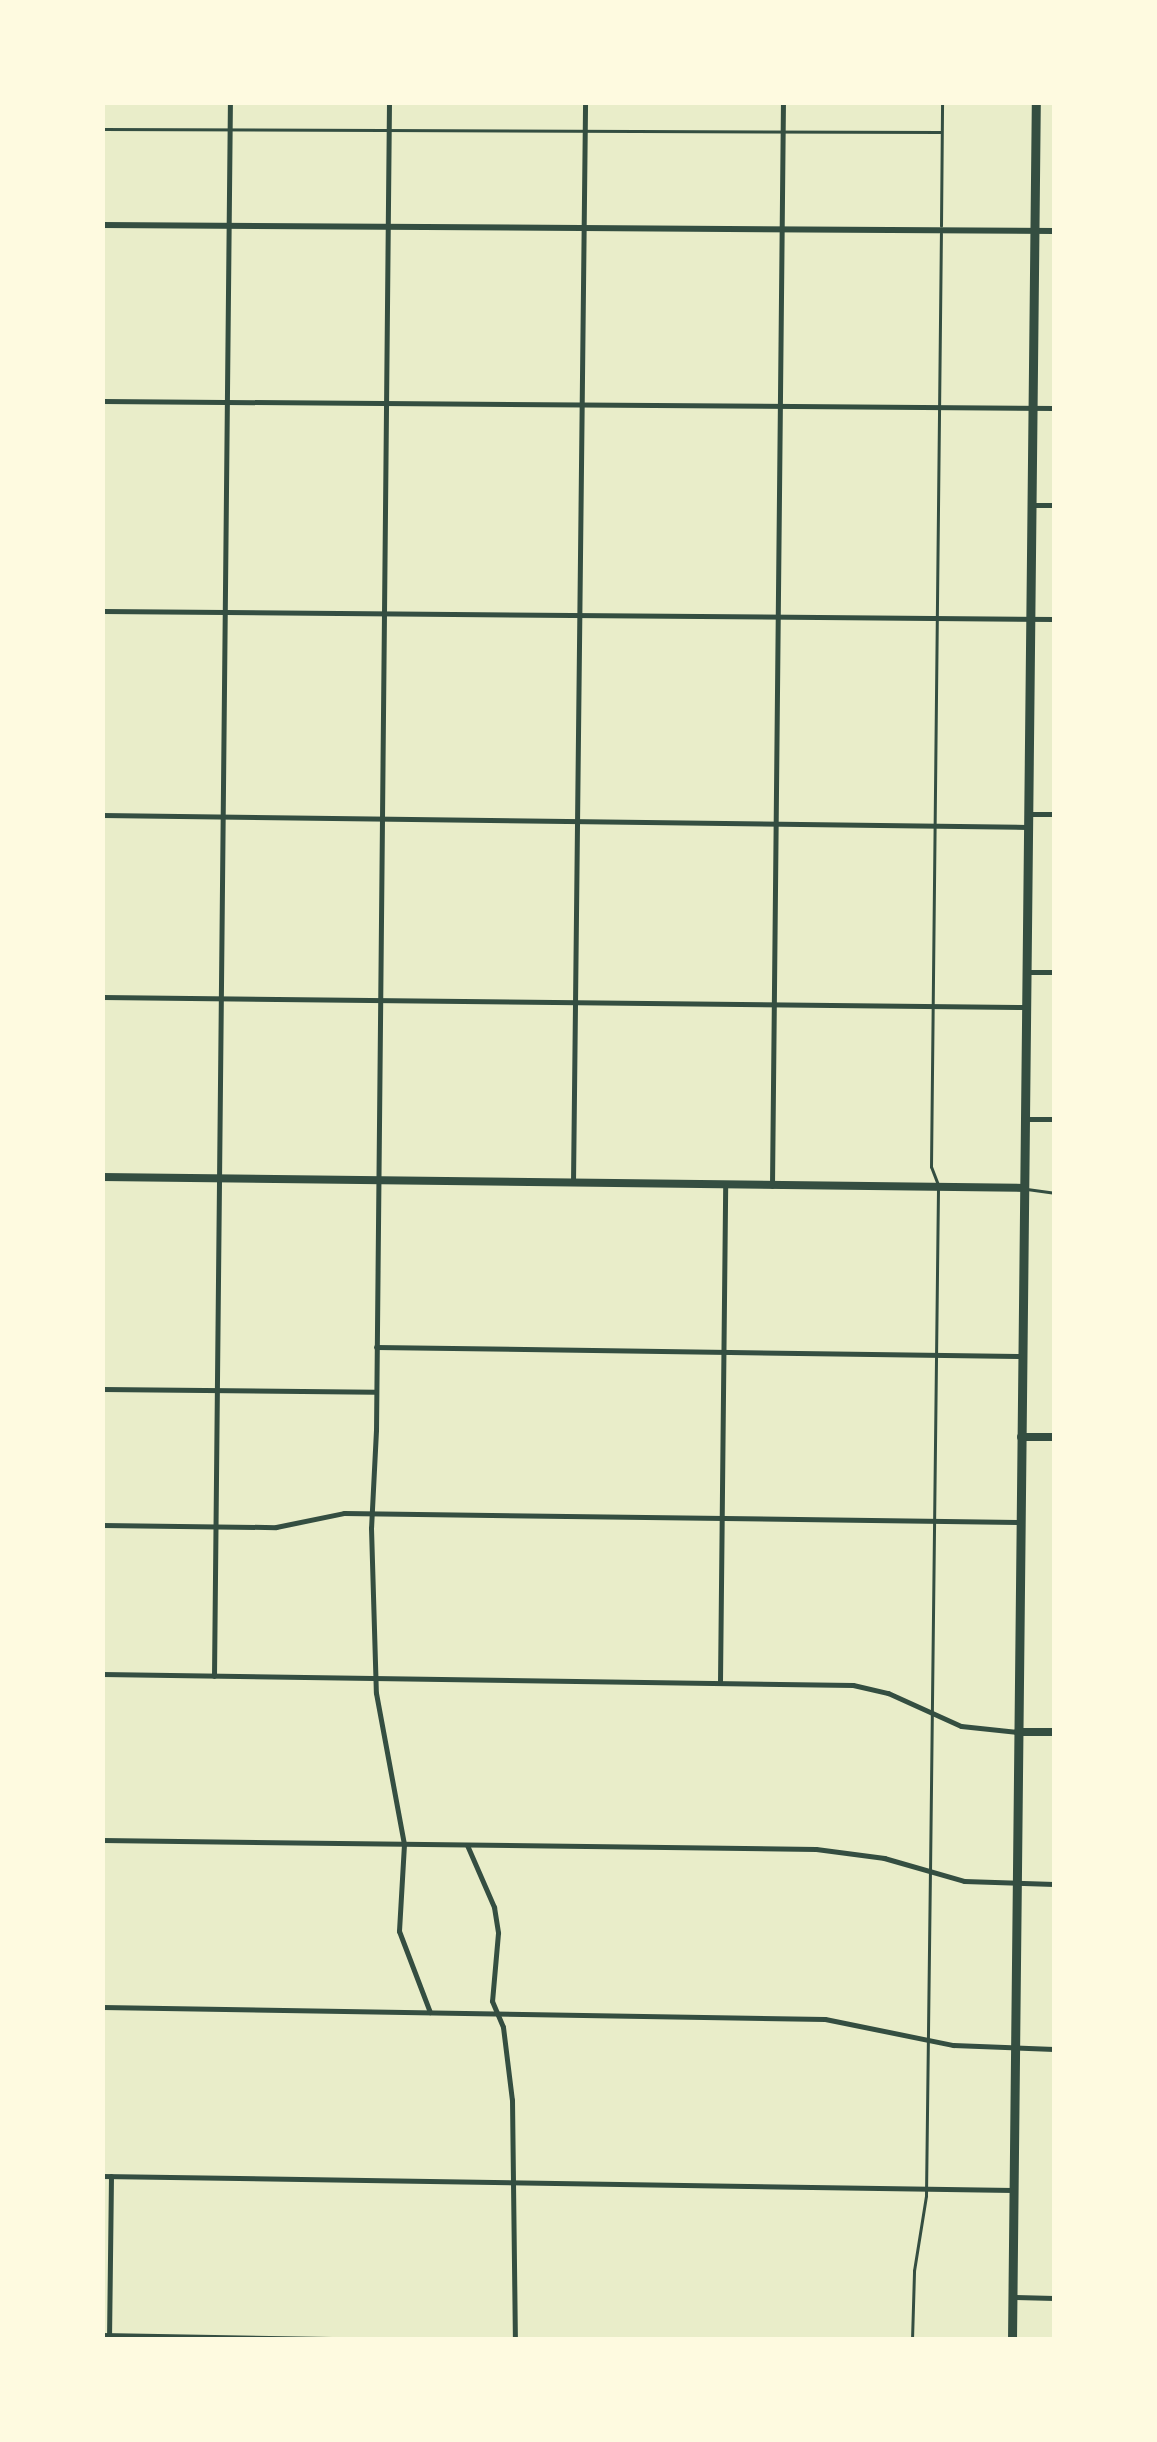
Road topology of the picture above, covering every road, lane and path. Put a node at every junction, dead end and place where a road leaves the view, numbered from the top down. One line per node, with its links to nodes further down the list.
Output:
1 (230, 102): 7 (street)
2 (389, 102): 9 (street)
3 (585, 102): 10 (street)
4 (783, 102): 11 (street)
5 (942, 102): 12 (lane)
6 (1036, 102): 19 (main road)
7 (230, 129): 8 (lane); 9 (lane); 14 (street)
8 (102, 130)
9 (388, 130): 10 (lane); 15 (street)
10 (584, 132): 11 (lane); 16 (street)
11 (782, 132): 12 (lane); 17 (street)
12 (941, 132): 18 (lane)
13 (102, 225): 14 (street)
14 (228, 226): 15 (street); 22 (street)
15 (388, 226): 16 (street); 23 (street)
16 (584, 227): 17 (street); 24 (street)
17 (782, 228): 18 (street); 25 (street)
18 (941, 229): 19 (street); 26 (lane)
19 (1034, 230): 20 (street); 27 (main road)
20 (1054, 231)
21 (102, 401): 22 (street)
22 (227, 402): 23 (street); 32 (street)
23 (386, 403): 24 (street); 33 (street)
24 (582, 404): 25 (street); 34 (street)
25 (780, 406): 26 (street); 35 (street)
26 (937, 408): 27 (street); 36 (lane)
27 (1032, 408): 28 (street); 29 (main road)
28 (1054, 408)
29 (1031, 505): 30 (street); 37 (main road)
30 (1054, 505)
31 (102, 611): 32 (street)
32 (225, 611): 33 (street); 42 (street)
33 (384, 612): 34 (street); 43 (street)
34 (579, 614): 35 (street); 44 (street)
35 (778, 615): 36 (street); 45 (street)
36 (936, 618): 37 (street); 46 (lane)
37 (1030, 619): 38 (street); 39 (main road)
38 (1054, 619)
39 (1028, 814): 40 (street); 47 (main road)
40 (1054, 814)
41 (102, 815): 42 (street)
42 (223, 817): 43 (street); 51 (street)
43 (382, 819): 44 (street); 52 (street)
44 (577, 822): 45 (street); 53 (street)
45 (776, 824): 46 (street); 54 (street)
46 (933, 826): 47 (street); 55 (lane)
47 (1028, 827): 48 (main road)
48 (1026, 972): 49 (street); 56 (main road)
49 (1054, 972)
50 (102, 997): 51 (street)
51 (221, 998): 52 (street); 60 (street)
52 (380, 1000): 53 (street); 61 (street)
53 (575, 1002): 54 (street); 62 (street)
54 (774, 1004): 55 (street); 64 (street)
55 (933, 1006): 56 (street); 65 (lane)
56 (1026, 1007): 58 (main road)
57 (1054, 1118): 58 (street)
58 (1025, 1119): 66 (main road)
59 (102, 1177): 60 (main road)
60 (219, 1178): 61 (main road); 73 (street)
61 (378, 1180): 62 (main road); 68 (street)
62 (573, 1182): 63 (main road)
63 (724, 1185): 64 (main road); 69 (street)
64 (772, 1186): 65 (main road)
65 (938, 1186): 66 (main road); 70 (lane)
66 (1024, 1188): 67 (lane); 71 (main road)
67 (1054, 1193)
68 (376, 1347): 69 (street); 74 (street)
69 (724, 1352): 70 (street); 78 (street)
70 (936, 1355): 71 (street); 79 (lane)
71 (1022, 1356): 75 (main road)
72 (102, 1388): 73 (street)
73 (217, 1390): 74 (street); 82 (street)
74 (376, 1392): 77 (street)
75 (1022, 1437): 76 (main road); 80 (main road)
76 (1054, 1437)
77 (372, 1513): 78 (street); 82 (street); 85 (street)
78 (722, 1517): 79 (street); 86 (street)
79 (934, 1520): 80 (street); 87 (lane)
80 (1020, 1522): 88 (main road)
81 (102, 1525): 82 (street)
82 (216, 1526): 84 (street)
83 (102, 1674): 84 (street)
84 (214, 1676): 85 (street)
85 (376, 1678): 86 (street); 91 (street)
86 (720, 1683): 87 (street)
87 (931, 1713): 88 (street); 93 (lane)
88 (1018, 1732): 89 (main road); 94 (main road)
89 (1054, 1732)
90 (102, 1840): 91 (street)
91 (404, 1844): 92 (street); 97 (street)
92 (467, 1845): 93 (street); 98 (street)
93 (930, 1873): 94 (street); 99 (lane)
94 (1016, 1884): 95 (street); 100 (main road)
95 (1054, 1884)
96 (102, 2006): 97 (street)
97 (430, 2012): 98 (street)
98 (497, 2014): 99 (street); 104 (street)
99 (928, 2041): 100 (street); 105 (lane)
100 (1014, 2048): 101 (street); 106 (main road)
101 (1054, 2049)
102 (102, 2176): 103 (street)
103 (112, 2176): 104 (street); 109 (street)
104 (516, 2182): 105 (street); 111 (street)
105 (926, 2188): 106 (street); 112 (lane)
106 (1013, 2190): 107 (main road)
107 (1012, 2297): 108 (street); 113 (main road)
108 (1054, 2298)
109 (107, 2337): 110 (street)
110 (394, 2340)
111 (514, 2340)
112 (912, 2340)
113 (1012, 2340)

